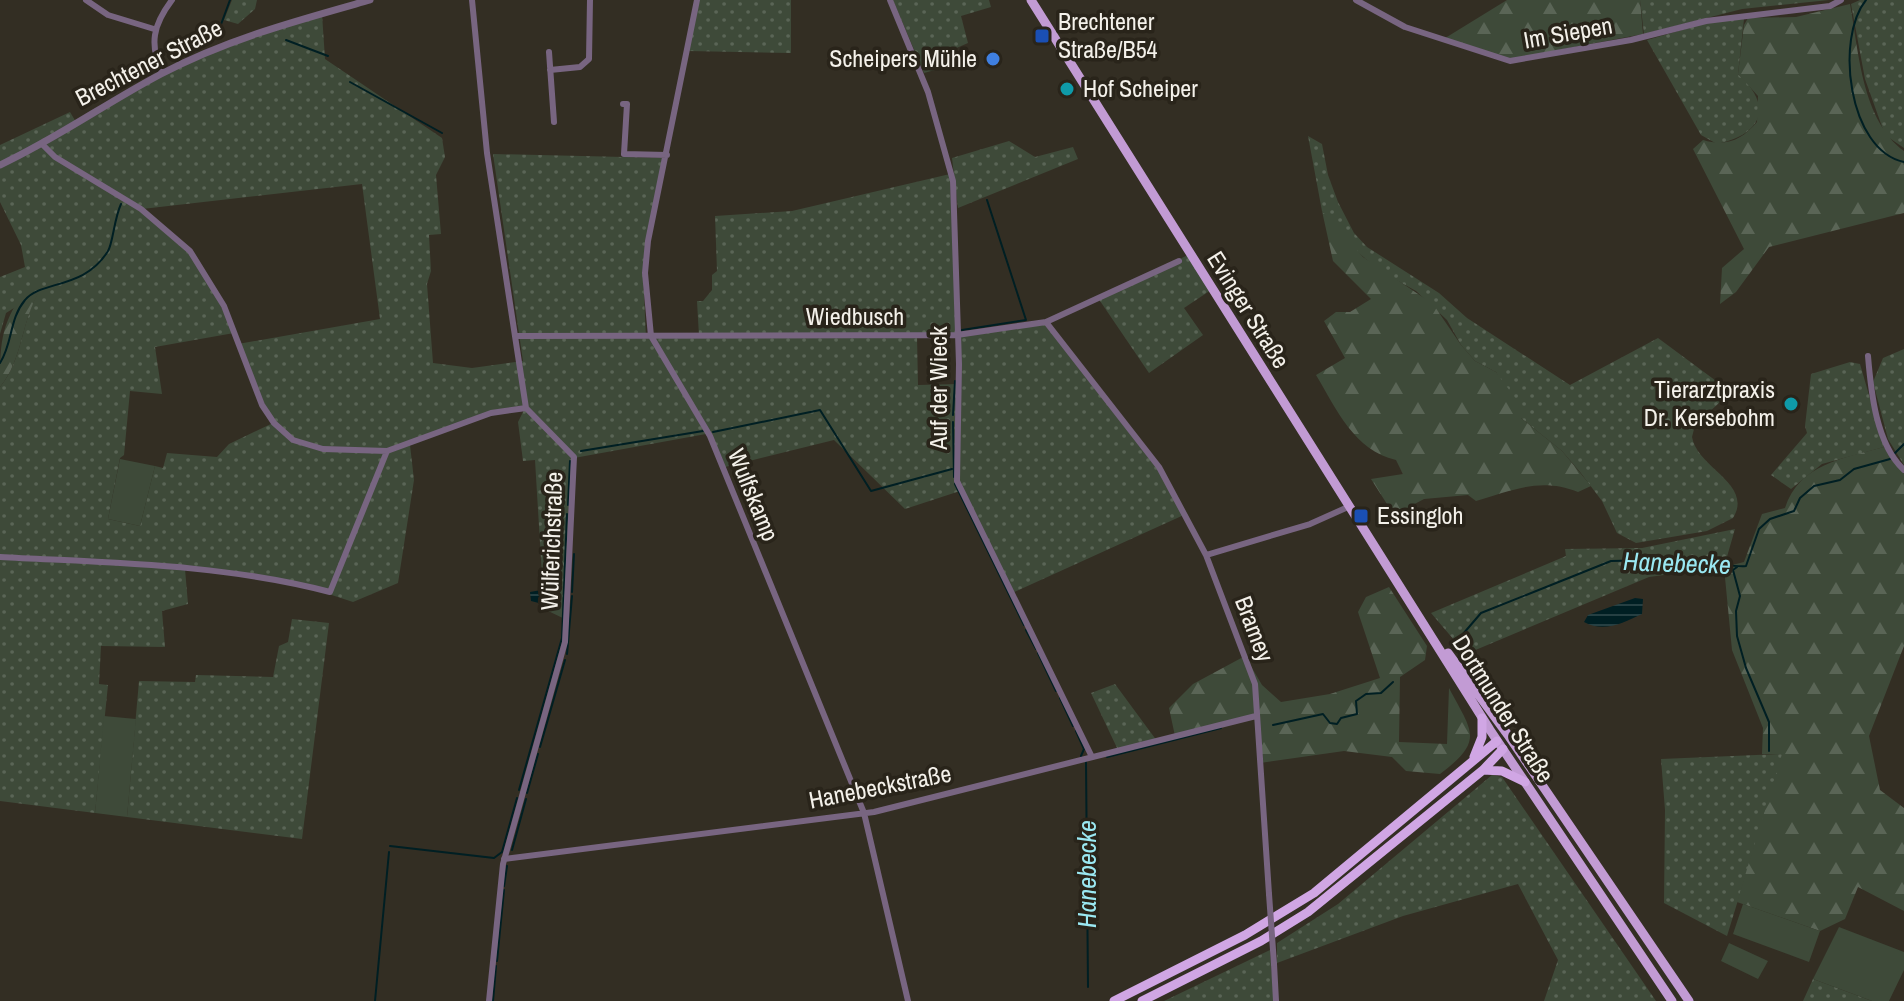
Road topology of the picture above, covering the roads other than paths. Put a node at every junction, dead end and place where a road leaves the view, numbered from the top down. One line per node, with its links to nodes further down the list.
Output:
1 (86, 0): 11 (street)
2 (172, 0): 11 (street)
3 (370, 0): 14 (street, Brechtener Straße)
4 (472, 0): 23 (street)
5 (590, 0): 13 (street)
6 (697, 0): 18 (street, Wulfskamp)
7 (890, 0): 22 (street, Auf der Wieck)
8 (1031, 0): 29 (main road, Evinger Straße)
9 (1356, 0): 10 (street, Im Siepen)
10 (1841, 0)
11 (154, 29): 14 (street)
12 (549, 52): 13 (street)
13 (550, 70): 16 (street)
14 (162, 73): 17 (street, Brechtener Straße)
15 (623, 104): 18 (street)
16 (554, 122)
17 (43, 145): 19 (street, Brechtener Straße); 27 (street)
18 (667, 155): 24 (street, Wulfskamp)
19 (0, 165)
20 (1179, 261): 21 (street, Wiedbusch)
21 (1046, 322): 22 (street, Wiedbusch); 30 (street, Bramey)
22 (957, 335): 24 (street, Wiedbusch); 36 (street, Auf der Wieck)
23 (516, 336): 24 (street, Wiedbusch); 26 (street)
24 (651, 336): 40 (street, Wulfskamp)
25 (1868, 356): 28 (street)
26 (526, 408): 27 (street); 41 (street, Wülferichstraße)
27 (387, 451): 31 (street)
28 (1904, 470)
29 (1348, 507): 30 (street); 32 (main road, Evinger Straße)
30 (1206, 555): 33 (street, Bramey)
31 (0, 557)
32 (1434, 639): 34 (main road, Dortmunder Straße); 35 (main road, Dortmunder Straße)
33 (1256, 716): 36 (street, Hanebeckstraße); 46 (street, Bramey, bridge)
34 (1482, 718): 35 (main road, Dortmunder Straße); 37 (highway)
35 (1506, 742): 37 (highway); 38 (highway); 39 (main road, Dortmunder Straße); 48 (main road, Dortmunder Straße)
36 (1092, 757): 40 (street, Hanebeckstraße)
37 (1473, 760): 44 (highway)
38 (1483, 770): 39 (highway); 45 (highway)
39 (1525, 782): 47 (main road, Dortmunder Straße)
40 (864, 813): 41 (street, Hanebeckstraße); 43 (street, Wulfskamp)
41 (504, 859): 42 (street, Wülferichstraße)
42 (489, 1001)
43 (908, 1001)
44 (1114, 1001)
45 (1142, 1001)
46 (1276, 1001)
47 (1672, 1001)
48 (1689, 1001)

